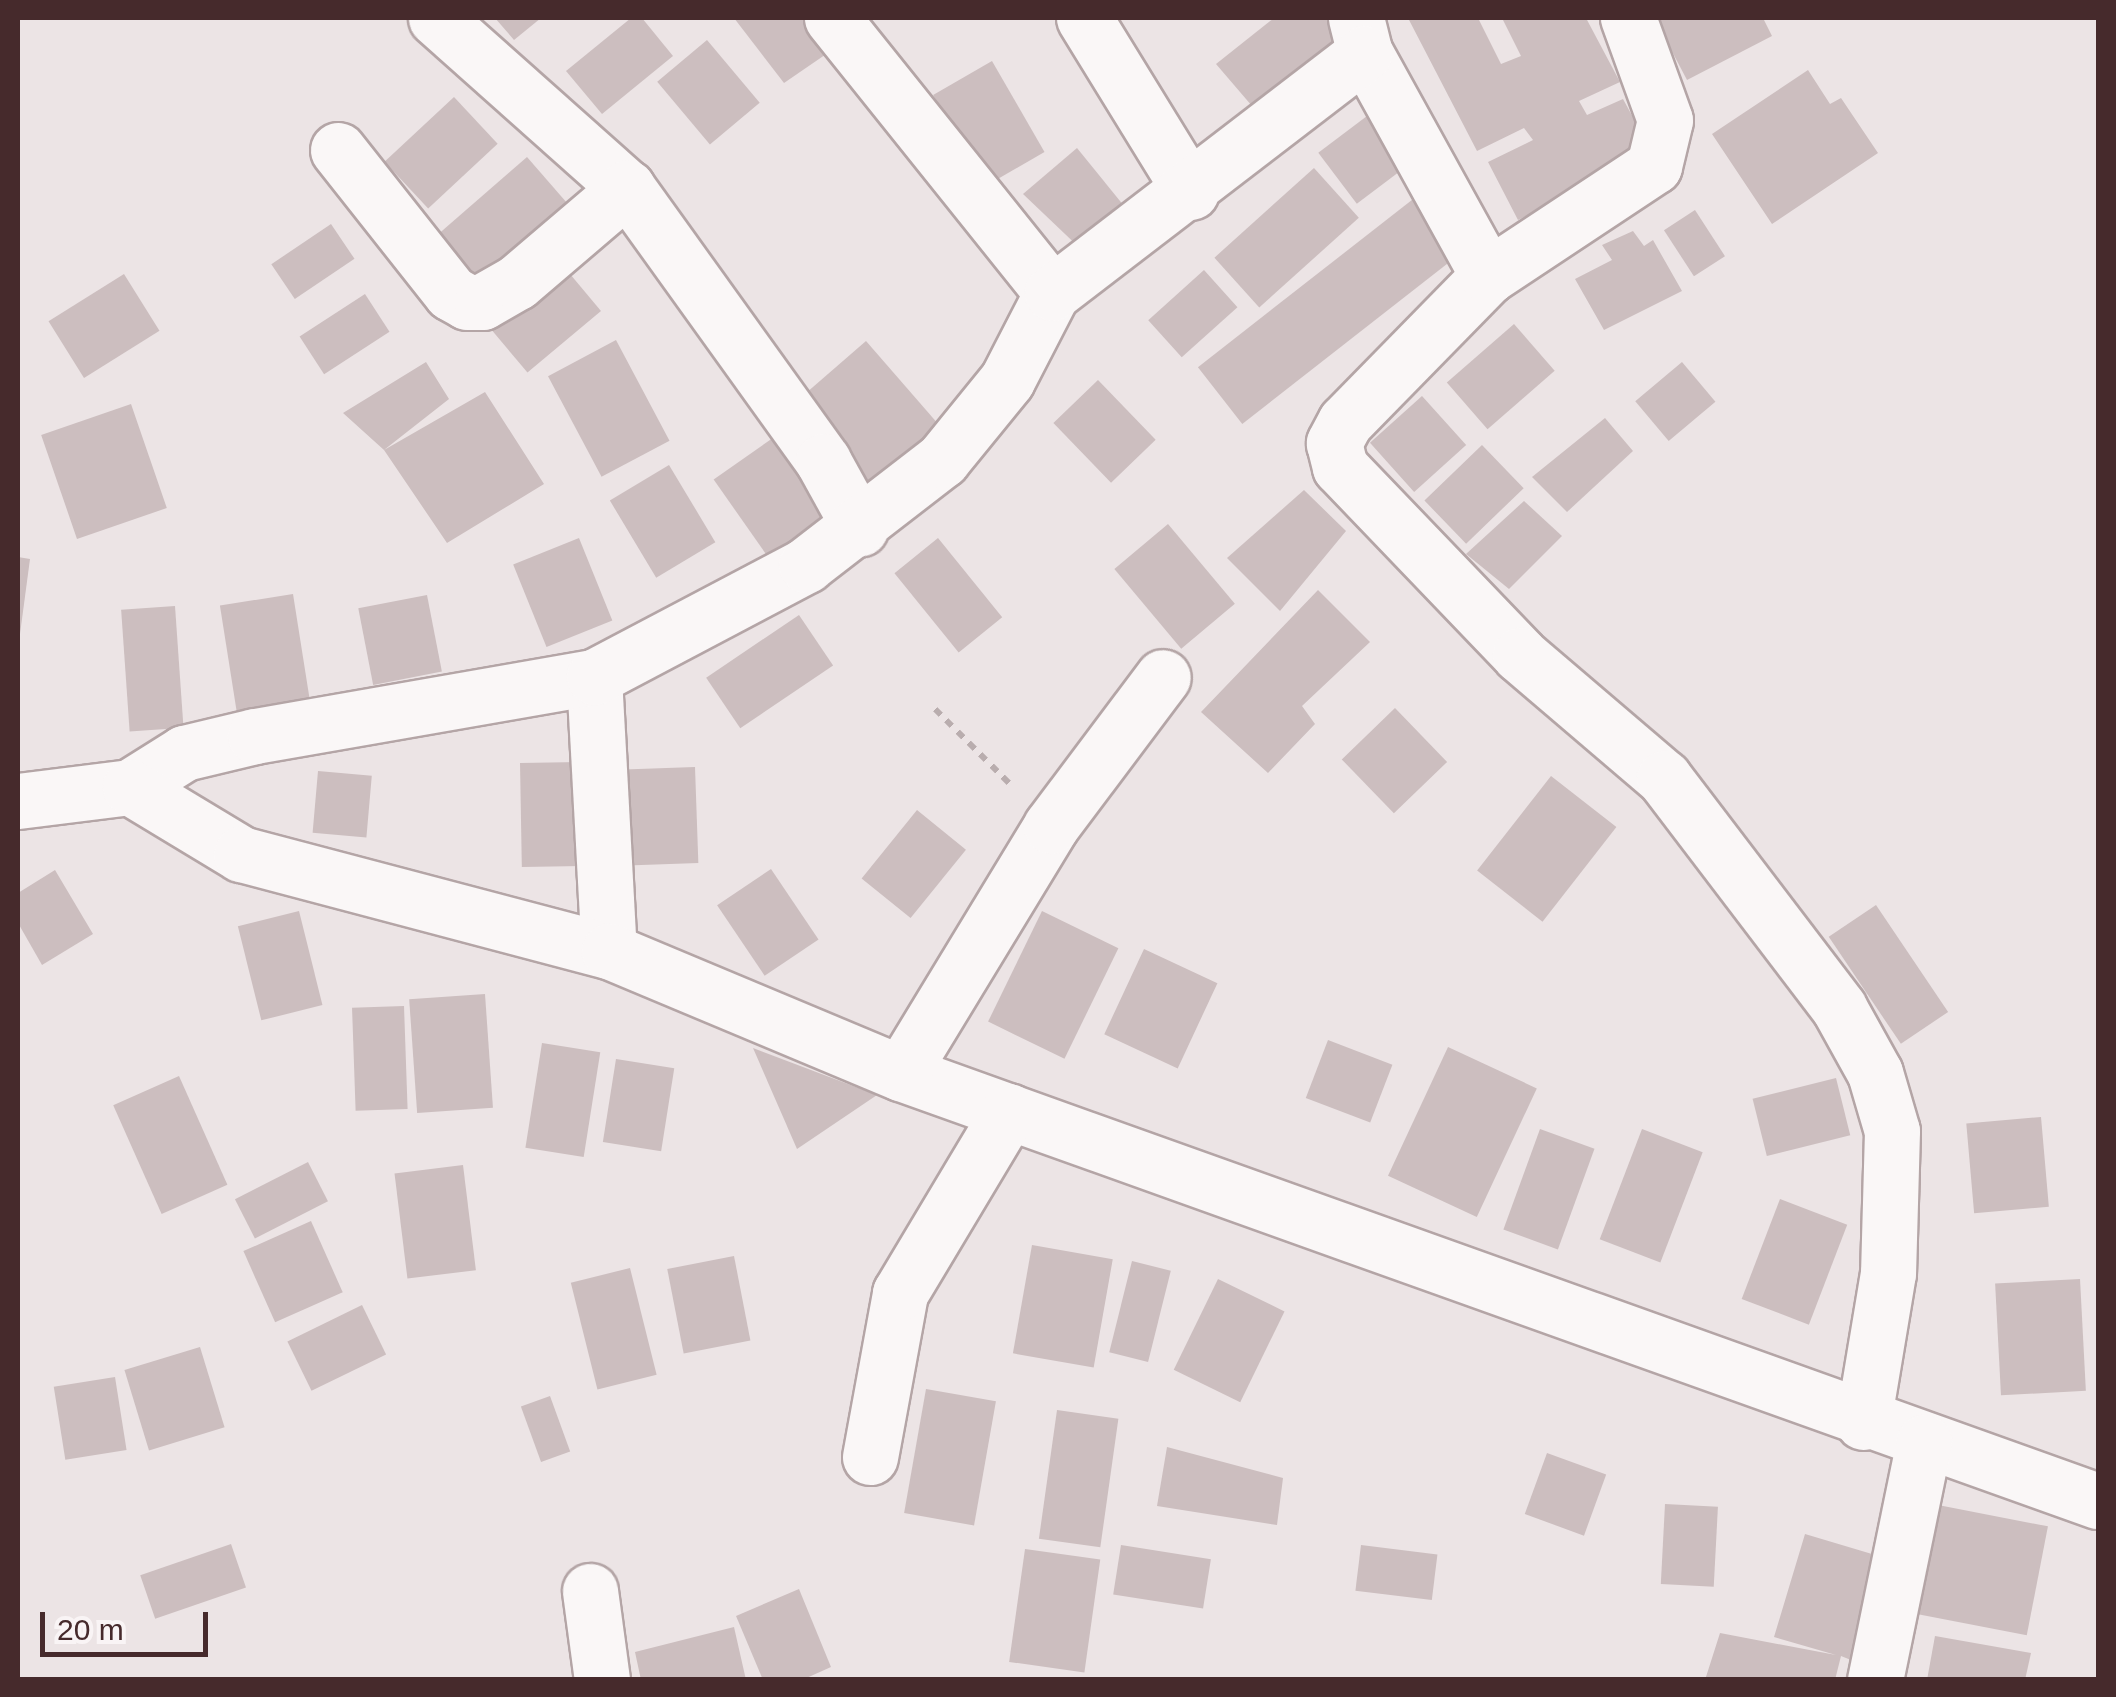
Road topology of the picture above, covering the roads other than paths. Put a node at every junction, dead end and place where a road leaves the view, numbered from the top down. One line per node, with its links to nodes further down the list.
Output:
1 (436, 18): 7 (street)
2 (832, 18): 10 (street)
3 (1084, 18): 8 (street)
4 (1628, 18): 9 (street)
5 (1360, 35): 8 (street); 9 (street)
6 (338, 150): 7 (street)
7 (627, 188): 11 (street)
8 (1191, 192): 10 (street)
9 (1488, 276): 19 (street)
10 (1052, 293): 11 (street)
11 (860, 528): 12 (street)
12 (594, 677): 14 (street); 16 (street)
13 (1163, 677): 17 (street)
14 (130, 787): 15 (street); 16 (street)
15 (18, 801)
16 (608, 951): 17 (street)
17 (901, 1072): 18 (street)
18 (1009, 1112): 19 (street); 21 (street)
19 (1863, 1422): 20 (street)
20 (1924, 1442): 22 (street); 25 (street)
21 (870, 1457)
22 (2098, 1501)
23 (590, 1591): 24 (street)
24 (602, 1680)
25 (1876, 1680)

